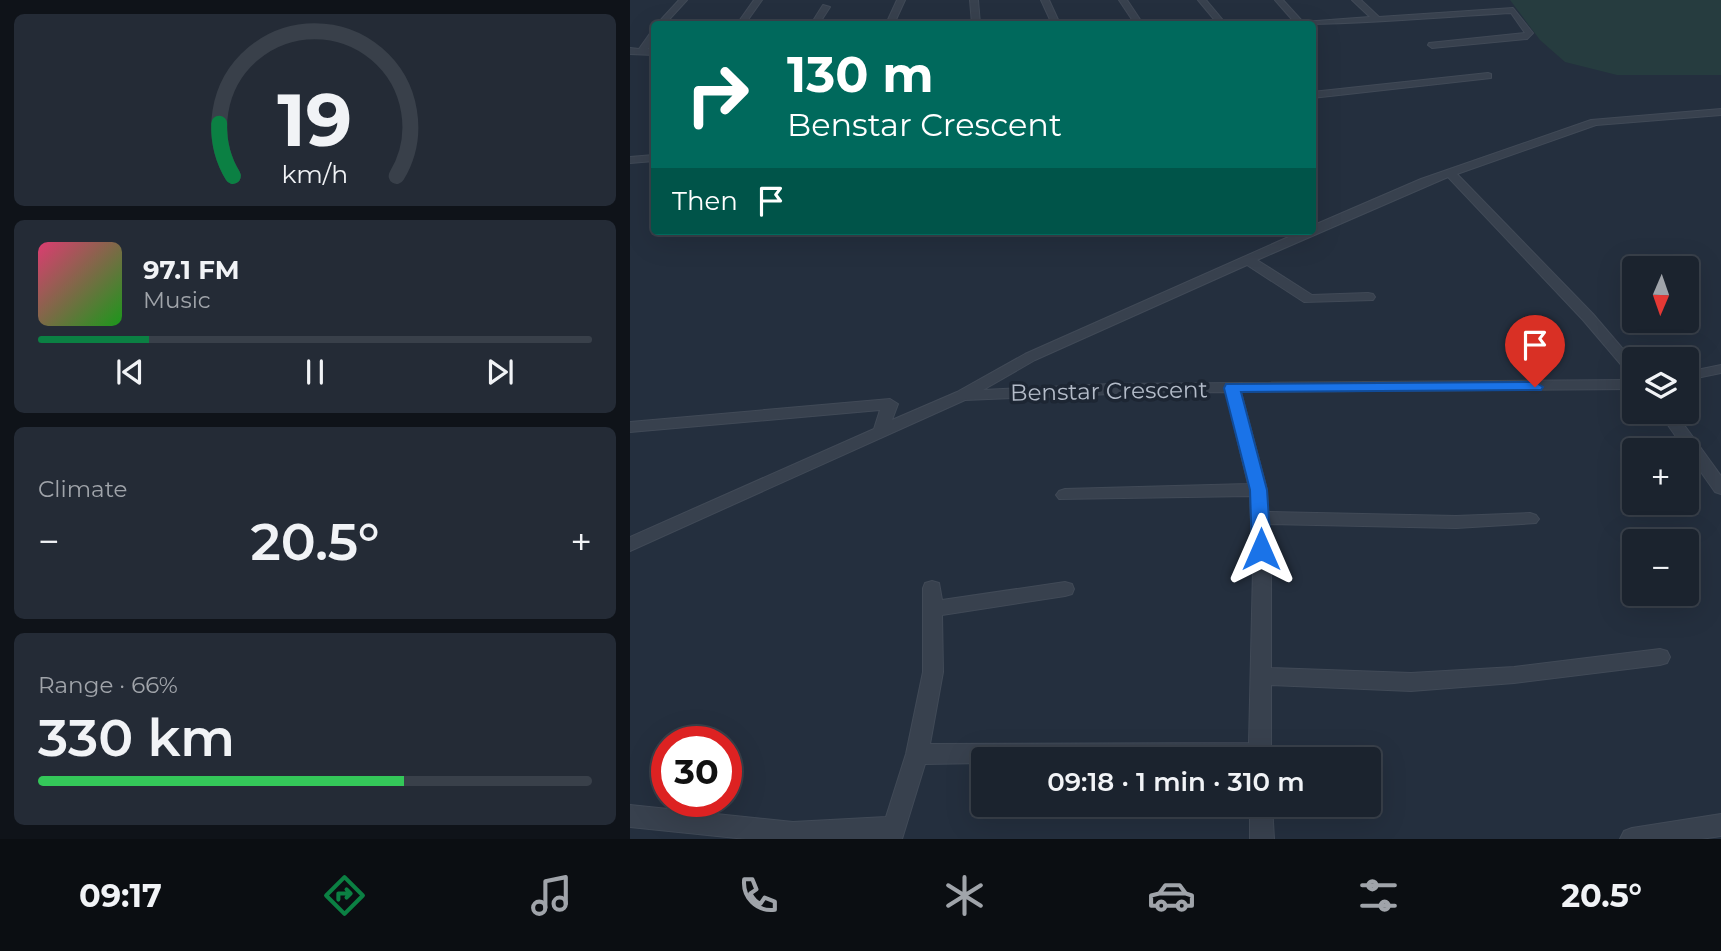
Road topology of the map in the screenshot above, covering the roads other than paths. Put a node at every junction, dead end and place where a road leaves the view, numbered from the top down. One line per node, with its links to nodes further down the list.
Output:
1 (683, 0): 12 (street)
2 (758, 0): 13 (street)
3 (901, 0): 15 (street)
4 (974, 0): 16 (street)
5 (1045, 0): 17 (street)
6 (1123, 0): 18 (street)
7 (1202, 0): 19 (street)
8 (1279, 0): 20 (street)
9 (1356, 0): 11 (street)
10 (826, 7): 14 (street)
11 (1378, 20): 21 (street); 23 (street)
12 (664, 21)
13 (743, 21)
14 (817, 21)
15 (891, 21)
16 (975, 21)
17 (1055, 21)
18 (1137, 21)
19 (1220, 21)
20 (1297, 21)
21 (1316, 23)
22 (651, 38): 25 (street)
23 (1432, 44)
24 (630, 51): 25 (street)
25 (641, 52): 26 (street)
26 (651, 52)
27 (1488, 76): 28 (street)
28 (1316, 95)
29 (1721, 111): 32 (street)
30 (651, 158): 31 (street)
31 (630, 160)
32 (1449, 172): 33 (street); 37 (street)
33 (1316, 231)
34 (1308, 235): 35 (street)
35 (1250, 261): 36 (street); 42 (street)
36 (1368, 297)
37 (1622, 357)
38 (1721, 369): 39 (street)
39 (1699, 374)
40 (1622, 384): 41 (street, Benstar Crescent)
41 (1232, 388): 42 (street, Benstar Crescent); 47 (street)
42 (962, 395): 45 (street)
43 (1675, 424): 46 (street)
44 (630, 427): 45 (street)
45 (881, 430): 51 (street)
46 (1721, 488)
47 (1258, 490): 48 (street); 49 (street)
48 (1065, 495)
49 (1262, 518): 50 (street); 52 (street)
50 (1530, 519)
51 (630, 544)
52 (1261, 549)
53 (1262, 570): 56 (street)
54 (1065, 589): 58 (street)
55 (1660, 657): 56 (street)
56 (1262, 676): 57 (street)
57 (1259, 747)
58 (917, 754): 59 (street); 63 (street)
59 (971, 754)
60 (630, 816): 63 (street)
61 (1261, 817): 64 (street)
62 (1721, 825): 65 (street)
63 (892, 833)
64 (1262, 839)
65 (1632, 839)

